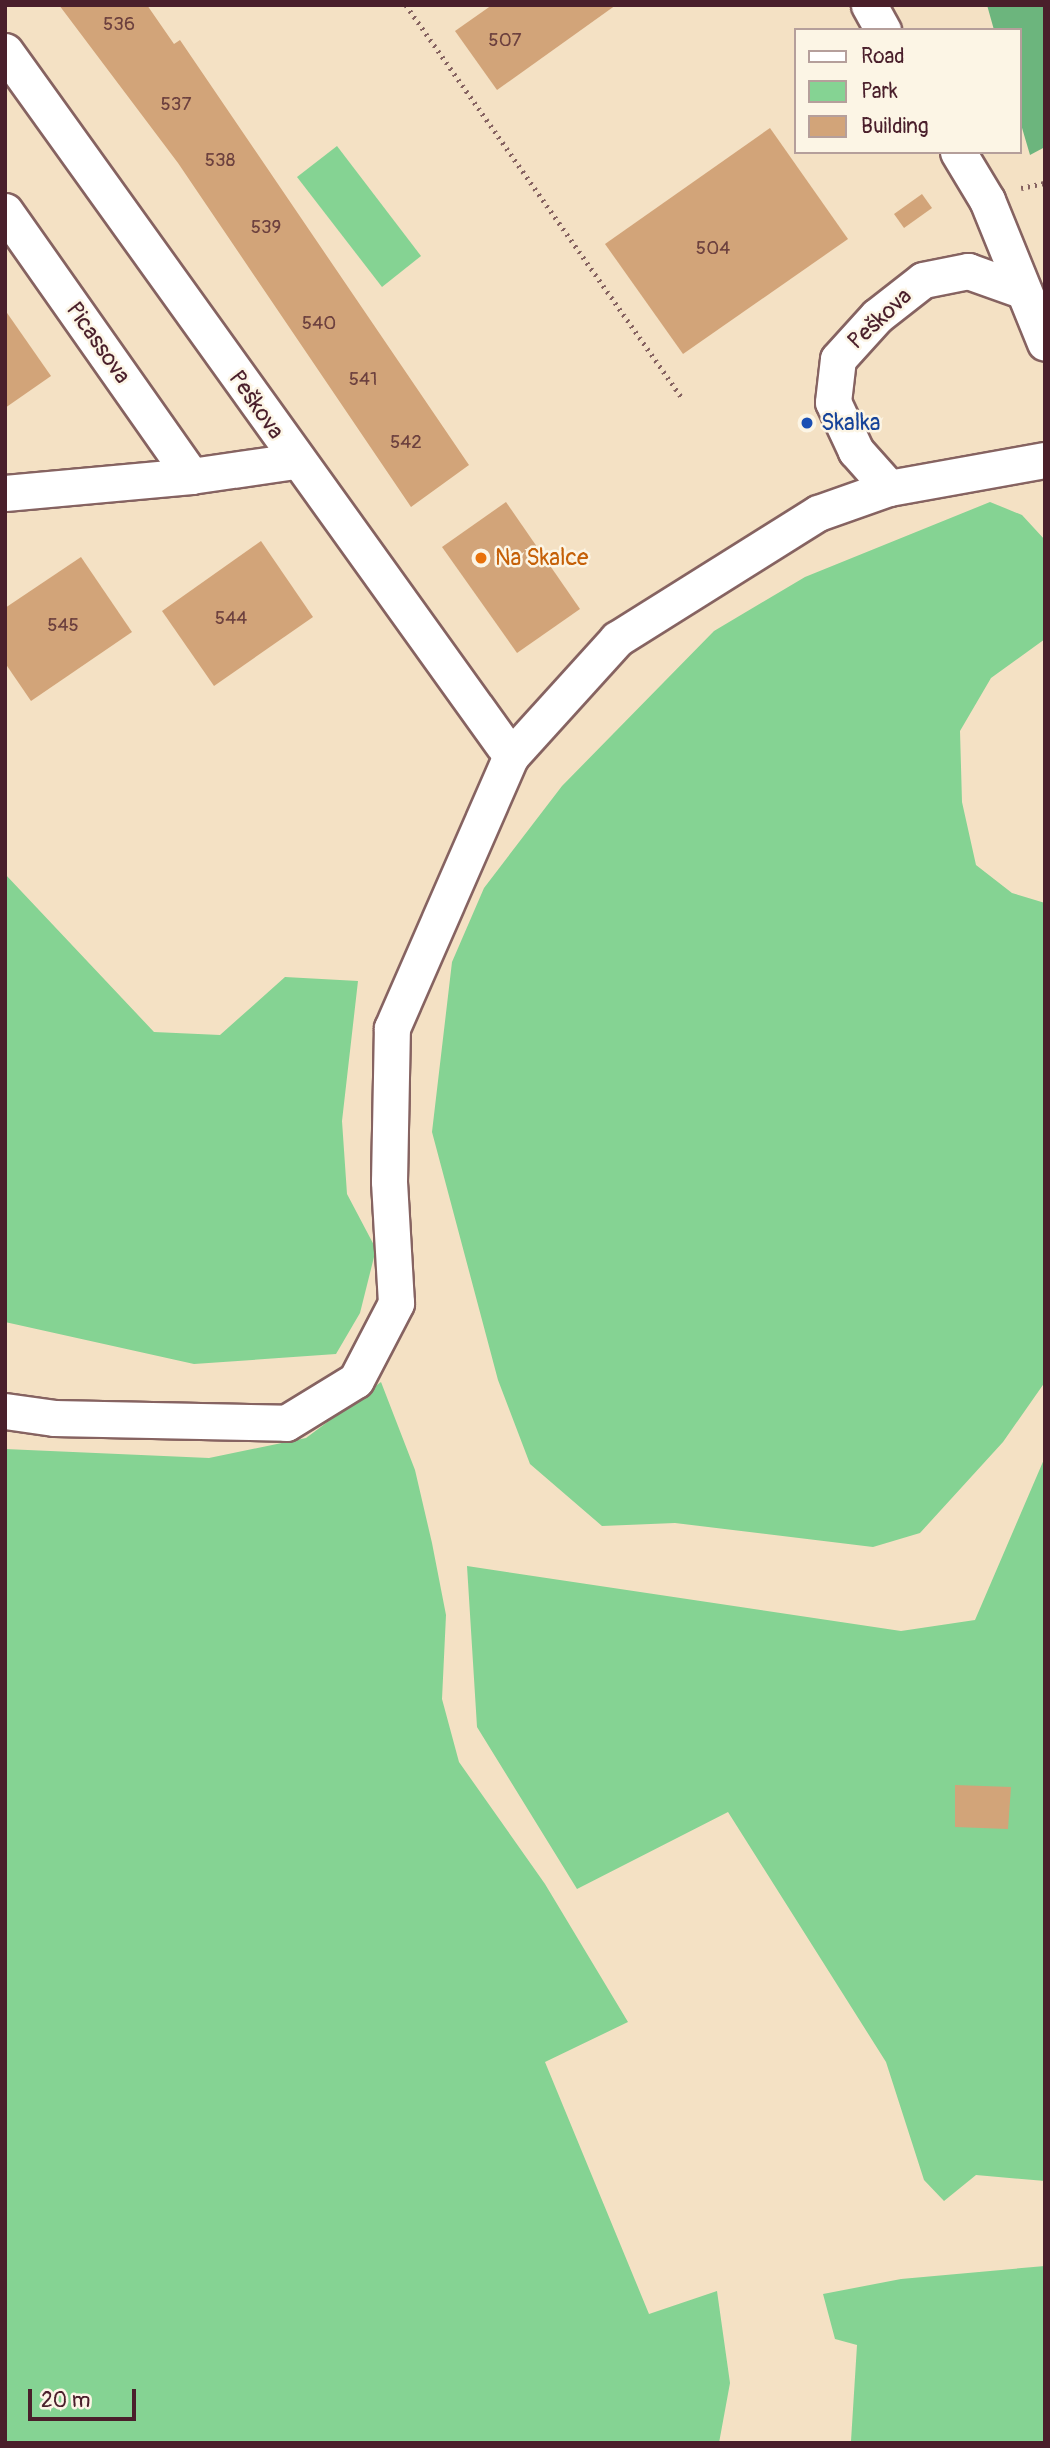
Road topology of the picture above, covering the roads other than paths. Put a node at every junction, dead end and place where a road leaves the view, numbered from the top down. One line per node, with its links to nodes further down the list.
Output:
1 (869, 5): 2 (street)
2 (882, 28)
3 (5, 51): 9 (street, Peškova)
4 (959, 154): 6 (street)
5 (5, 211): 10 (street, Picassova)
6 (1024, 291): 7 (street); 11 (street, Peškova)
7 (1045, 343)
8 (1045, 460): 11 (street)
9 (295, 461): 10 (street); 13 (street, Peškova)
10 (191, 476): 12 (street)
11 (889, 488): 13 (street)
12 (5, 493)
13 (511, 755): 14 (street)
14 (5, 1411)

